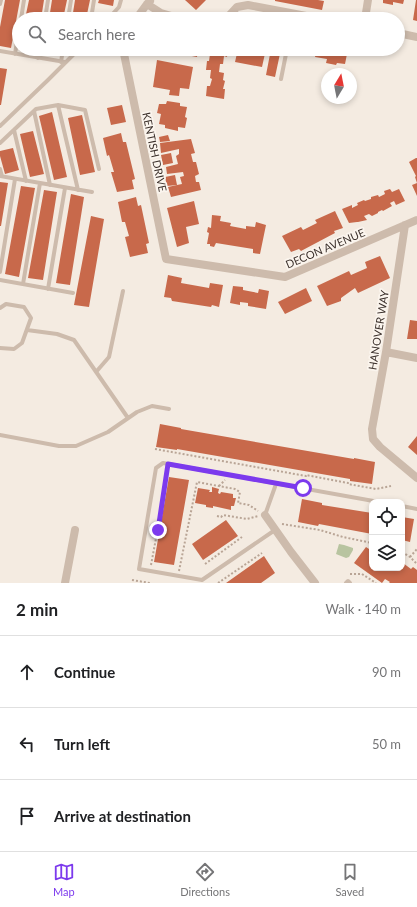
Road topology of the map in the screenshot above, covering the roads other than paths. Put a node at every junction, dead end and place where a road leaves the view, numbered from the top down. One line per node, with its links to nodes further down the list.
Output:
1 (1, 0): 9 (lane)
2 (24, 0): 10 (lane)
3 (48, 0): 11 (lane)
4 (71, 0): 12 (lane)
5 (94, 0): 13 (lane)
6 (121, 0): 14 (lane)
7 (368, 0): 19 (street)
8 (149, 2): 15 (street); 16 (street)
9 (0, 4)
10 (22, 12)
11 (46, 12)
12 (69, 12)
13 (92, 12)
14 (114, 12)
15 (141, 12)
16 (159, 12)
17 (232, 12): 18 (street)
18 (276, 12)
19 (366, 12)
20 (405, 34): 21 (street)
21 (417, 37)
22 (0, 51): 23 (lane)
23 (12, 53)
24 (26, 56): 29 (lane)
25 (63, 56): 30 (lane)
26 (70, 56): 30 (lane)
27 (124, 56): 49 (street, KENTISH DRIVE)
28 (286, 56): 31 (lane)
29 (38, 58): 30 (lane)
30 (63, 62): 34 (lane)
31 (281, 79)
32 (58, 105): 33 (lane); 38 (lane); 45 (lane)
33 (34, 111): 35 (lane); 43 (lane)
34 (0, 126)
35 (14, 130): 36 (lane); 41 (lane)
36 (0, 144)
37 (0, 169): 39 (lane)
38 (99, 169)
39 (1, 176): 40 (lane)
40 (15, 179): 41 (lane); 50 (lane)
41 (26, 181): 42 (lane)
42 (40, 183): 43 (lane); 52 (lane)
43 (50, 185): 44 (lane)
44 (65, 188): 45 (lane); 53 (lane)
45 (78, 190): 46 (lane)
46 (92, 192)
47 (417, 220): 48 (street, DECON AVENUE)
48 (406, 225): 49 (street, DECON AVENUE); 59 (street, HANOVER WAY)
49 (166, 259)
50 (0, 272)
51 (0, 280): 52 (lane)
52 (23, 284): 53 (lane)
53 (48, 289): 55 (lane)
54 (123, 291): 61 (lane)
55 (73, 293)
56 (0, 308): 57 (lane)
57 (27, 330): 58 (lane); 61 (lane)
58 (0, 348)
59 (386, 352): 60 (street); 65 (street, HANOVER WAY)
60 (417, 358)
61 (96, 372): 63 (lane)
62 (169, 409): 63 (lane)
63 (128, 418): 64 (lane)
64 (0, 435)
65 (417, 478)
66 (276, 484): 67 (lane); 70 (lane); 72 (lane)
67 (369, 500)
68 (405, 507): 69 (lane)
69 (417, 509)
70 (264, 514): 72 (street)
71 (75, 530): 73 (street)
72 (275, 530): 74 (street)
73 (65, 583)
74 (315, 583)
75 (346, 583): 76 (lane)
76 (350, 583)

